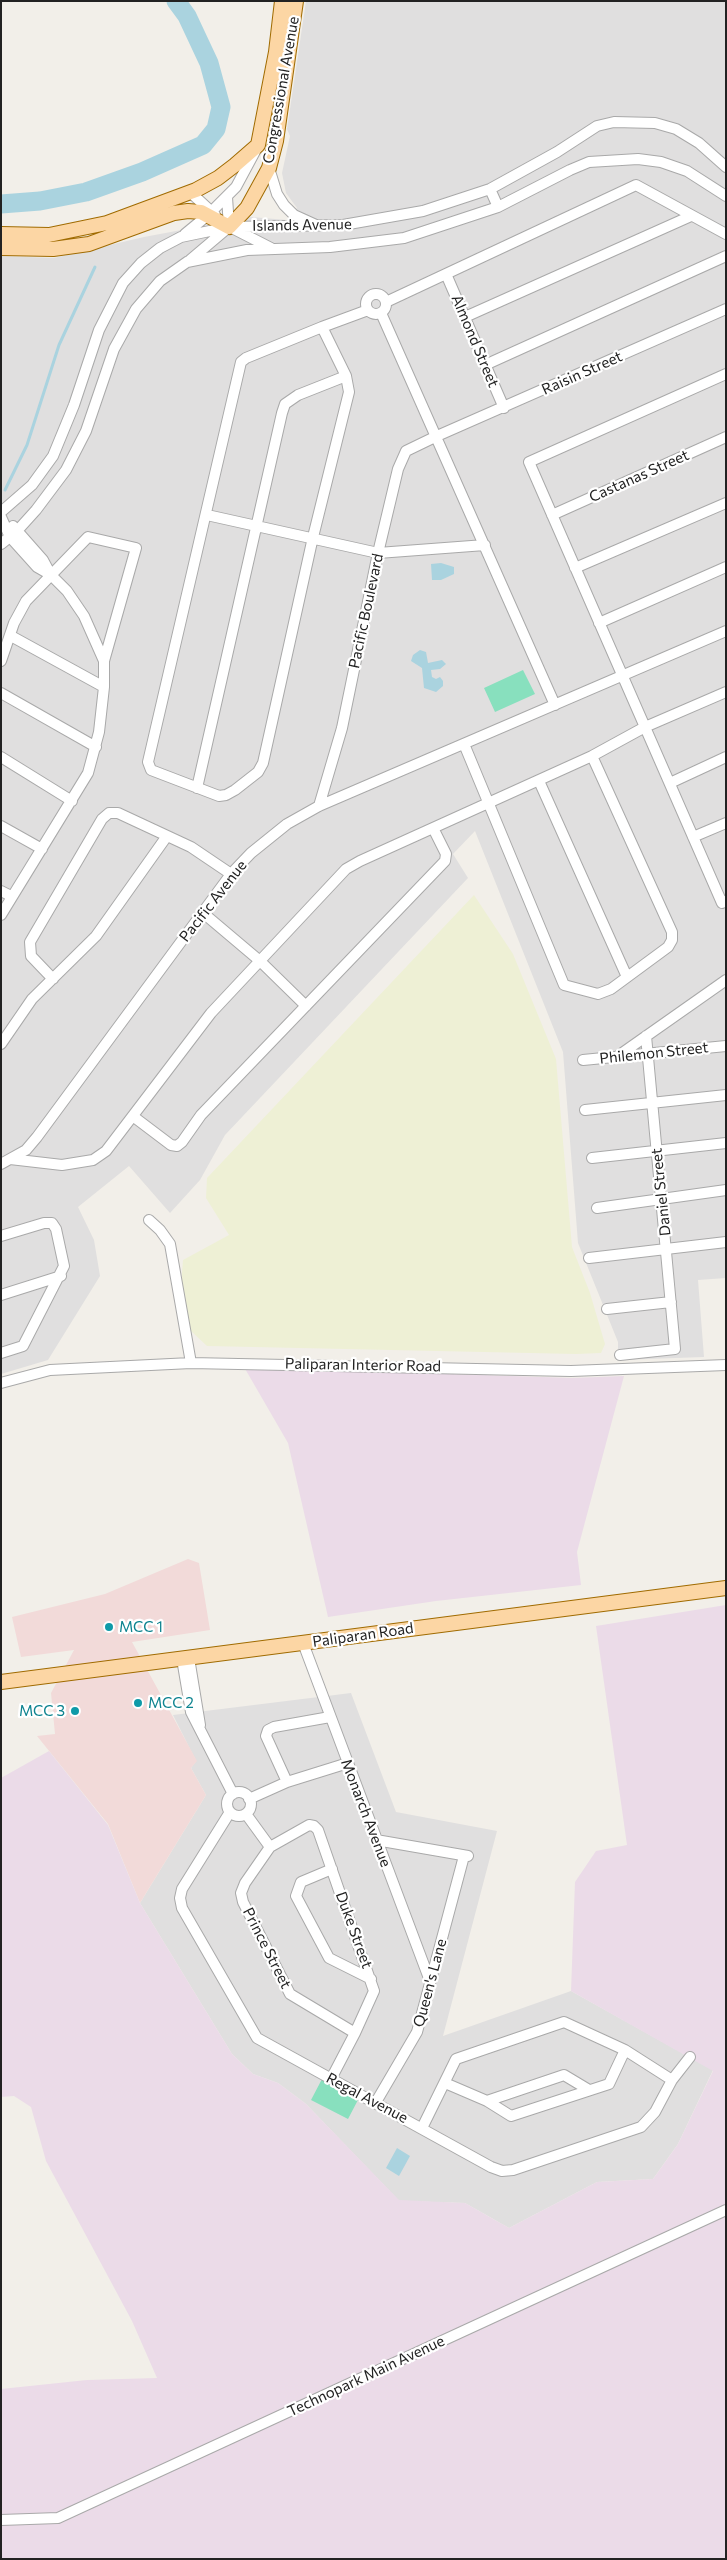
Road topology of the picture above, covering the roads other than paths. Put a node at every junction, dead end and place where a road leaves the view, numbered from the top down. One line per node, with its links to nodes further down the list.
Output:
1 (282, 1): 3 (main road, Congressional Avenue)
2 (296, 1): 5 (main road, Congressional Avenue)
3 (258, 145): 7 (main road, Congressional Avenue); 9 (street, Congressional Avenue)
4 (726, 167): 6 (street, Islands Avenue)
5 (269, 168): 13 (main road, Congressional Avenue); 14 (street)
6 (490, 189): 10 (street); 14 (street, Islands Avenue)
7 (190, 192): 11 (street); 15 (main road, Congressional Avenue)
8 (726, 196): 10 (street, Islands Avenue)
9 (227, 197): 11 (street, Congressional Avenue); 13 (street)
10 (498, 208): 19 (street, Islands Avenue)
11 (210, 214): 13 (main road); 17 (street, Congressional Avenue); 18 (main road)
12 (691, 216): 16 (street); 22 (street); 27 (street)
13 (229, 226): 14 (street, Islands Avenue); 17 (street, Islands Avenue); 19 (street); 21 (street, Congressional Avenue)
14 (322, 227)
15 (1, 234)
16 (726, 234)
17 (181, 237): 36 (street, Islands Avenue)
18 (1, 248)
19 (272, 248): 21 (street, Islands Avenue)
20 (726, 256): 29 (street)
21 (187, 262): 40 (street, Islands Avenue)
22 (446, 274): 23 (street); 27 (street, Almond Street)
23 (386, 302): 25 (street); 26 (street)
24 (726, 309): 32 (street, Raisin Street)
25 (368, 310): 26 (street); 28 (street)
26 (381, 313): 33 (street)
27 (465, 317): 29 (street, Almond Street)
28 (322, 327): 31 (street); 37 (street)
29 (485, 364): 32 (street, Almond Street)
30 (726, 374): 38 (street)
31 (346, 376): 39 (street); 41 (street)
32 (504, 408): 33 (street, Raisin Street)
33 (437, 436): 43 (street); 44 (street, Pacific Boulevard)
34 (726, 438): 38 (street, Castanas Street)
35 (726, 503): 46 (street)
36 (1, 515): 40 (street)
37 (207, 515): 39 (street); 66 (street)
38 (552, 516): 46 (street)
39 (258, 525): 41 (street); 66 (street)
40 (14, 534): 42 (street, Islands Avenue); 47 (street)
41 (313, 537): 44 (street); 66 (street)
42 (1, 544)
43 (485, 545): 44 (street); 57 (street)
44 (378, 553): 69 (street, Pacific Boulevard)
45 (726, 567): 48 (street)
46 (575, 568): 48 (street)
47 (51, 575): 50 (street); 52 (street); 52 (street)
48 (599, 623): 53 (street)
49 (726, 631): 53 (street, Pacific Avenue)
50 (11, 636): 51 (street); 54 (street)
51 (1, 661)
52 (104, 661): 54 (street)
53 (623, 676): 57 (street, Pacific Avenue); 58 (street)
54 (104, 687): 60 (street)
55 (726, 692): 58 (street)
56 (1, 693): 60 (street)
57 (555, 705): 59 (street, Pacific Avenue)
58 (645, 727): 61 (street); 65 (street)
59 (464, 744): 68 (street); 69 (street, Pacific Avenue)
60 (96, 746): 67 (street)
61 (592, 756): 64 (street); 83 (street)
62 (1, 757): 67 (street)
63 (726, 758): 65 (street)
64 (539, 781): 68 (street); 83 (street)
65 (670, 783): 74 (street)
66 (197, 788)
67 (72, 801): 75 (street)
68 (488, 802): 72 (street); 83 (street)
69 (319, 806): 76 (street, Pacific Avenue)
70 (726, 823): 74 (street)
71 (1, 826): 75 (street)
72 (433, 828): 82 (street); 86 (street)
73 (167, 836): 76 (street); 84 (street); 84 (street)
74 (693, 837): 79 (street)
75 (42, 849): 78 (street)
76 (231, 874): 80 (street, Pacific Avenue)
77 (1, 891): 78 (street)
78 (11, 896): 81 (street)
79 (726, 901)
80 (202, 912): 82 (street); 100 (street, Pacific Avenue)
81 (1, 915)
82 (260, 961): 86 (street); 96 (street)
83 (627, 977)
84 (53, 979): 88 (street)
85 (726, 980): 87 (street)
86 (306, 1006): 96 (street)
87 (646, 1036): 90 (street, Daniel Street); 91 (street)
88 (1, 1044)
89 (726, 1046): 90 (street, Philemon Street)
90 (648, 1053): 91 (street, Philemon Street); 94 (street, Daniel Street)
91 (618, 1056): 92 (street, Philemon Street)
92 (583, 1060)
93 (726, 1094): 94 (street)
94 (652, 1103): 95 (street); 98 (street, Daniel Street)
95 (585, 1110)
96 (134, 1117): 100 (street)
97 (726, 1143): 98 (street)
98 (657, 1151): 99 (street); 102 (street, Daniel Street)
99 (592, 1158)
100 (5, 1162)
101 (726, 1190): 102 (street)
102 (662, 1200): 103 (street); 107 (street, Daniel Street)
103 (597, 1208)
104 (149, 1220): 115 (street)
105 (1, 1236): 109 (street)
106 (726, 1242): 107 (street)
107 (668, 1248): 108 (street); 111 (street, Daniel Street)
108 (589, 1258)
109 (61, 1276): 110 (street); 113 (street)
110 (1, 1294)
111 (671, 1302): 112 (street); 114 (street, Daniel Street)
112 (607, 1308)
113 (1, 1353)
114 (620, 1355)
115 (191, 1363): 116 (street, Paliparan Interior Road); 117 (street, Paliparan Interior Road)
116 (726, 1365)
117 (1, 1383)
118 (726, 1588): 119 (main road, Paliparan Road)
119 (303, 1643): 120 (main road, Paliparan Road); 122 (street, Monarch Avenue)
120 (186, 1659): 121 (main road, Paliparan Road); 125 (street)
121 (1, 1682)
122 (330, 1717): 123 (street, Monarch Avenue); 124 (street)
123 (348, 1763): 124 (street); 129 (street, Monarch Avenue)
124 (287, 1782): 126 (street)
125 (233, 1794): 126 (street); 127 (street)
126 (249, 1799): 128 (street)
127 (230, 1812): 128 (street); 137 (street, Regal Avenue)
128 (246, 1814): 130 (street)
129 (376, 1840): 133 (street, Monarch Avenue); 133 (street, Queen's Lane)
130 (270, 1847): 131 (street, Duke Street); 134 (street, Prince Street)
131 (332, 1869): 132 (street, Duke Street); 132 (street)
132 (371, 1979): 134 (street, Duke Street)
133 (430, 1981): 142 (street, Queen's Lane)
134 (355, 2033): 137 (street, Duke Street)
135 (626, 2050): 138 (street); 139 (street); 140 (street)
136 (690, 2057): 138 (street, Regal Avenue)
137 (331, 2079): 142 (street, Regal Avenue)
138 (672, 2080): 143 (street, Regal Avenue)
139 (445, 2083): 141 (street); 143 (street)
140 (590, 2090): 141 (street); 141 (street)
141 (487, 2101)
142 (376, 2102): 143 (street, Regal Avenue)
143 (422, 2128)
144 (726, 2210): 145 (street, Technopark Main Avenue)
145 (1, 2520)

